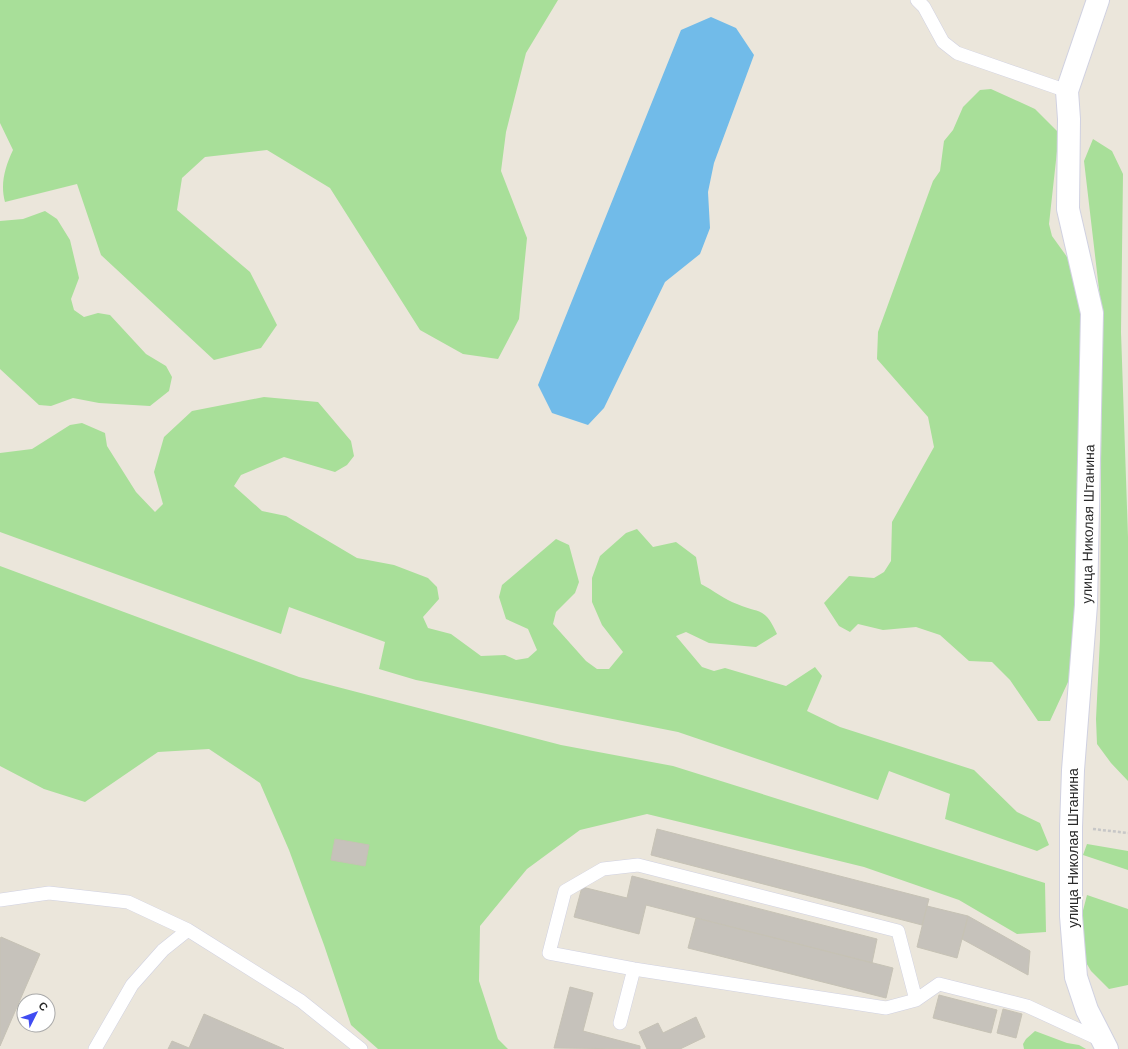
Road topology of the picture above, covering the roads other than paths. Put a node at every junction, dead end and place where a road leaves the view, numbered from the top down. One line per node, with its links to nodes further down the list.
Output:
1 (917, 0): 3 (lane)
2 (1098, 0): 3 (street, улица Николая Штанина)
3 (1067, 91): 9 (street, улица Николая Штанина)
4 (0, 900): 5 (lane)
5 (188, 930): 10 (lane); 11 (lane)
6 (634, 969): 7 (lane); 7 (lane); 8 (lane)
7 (916, 1000): 9 (lane)
8 (620, 1023)
9 (1104, 1044)
10 (95, 1049)
11 (361, 1049)

